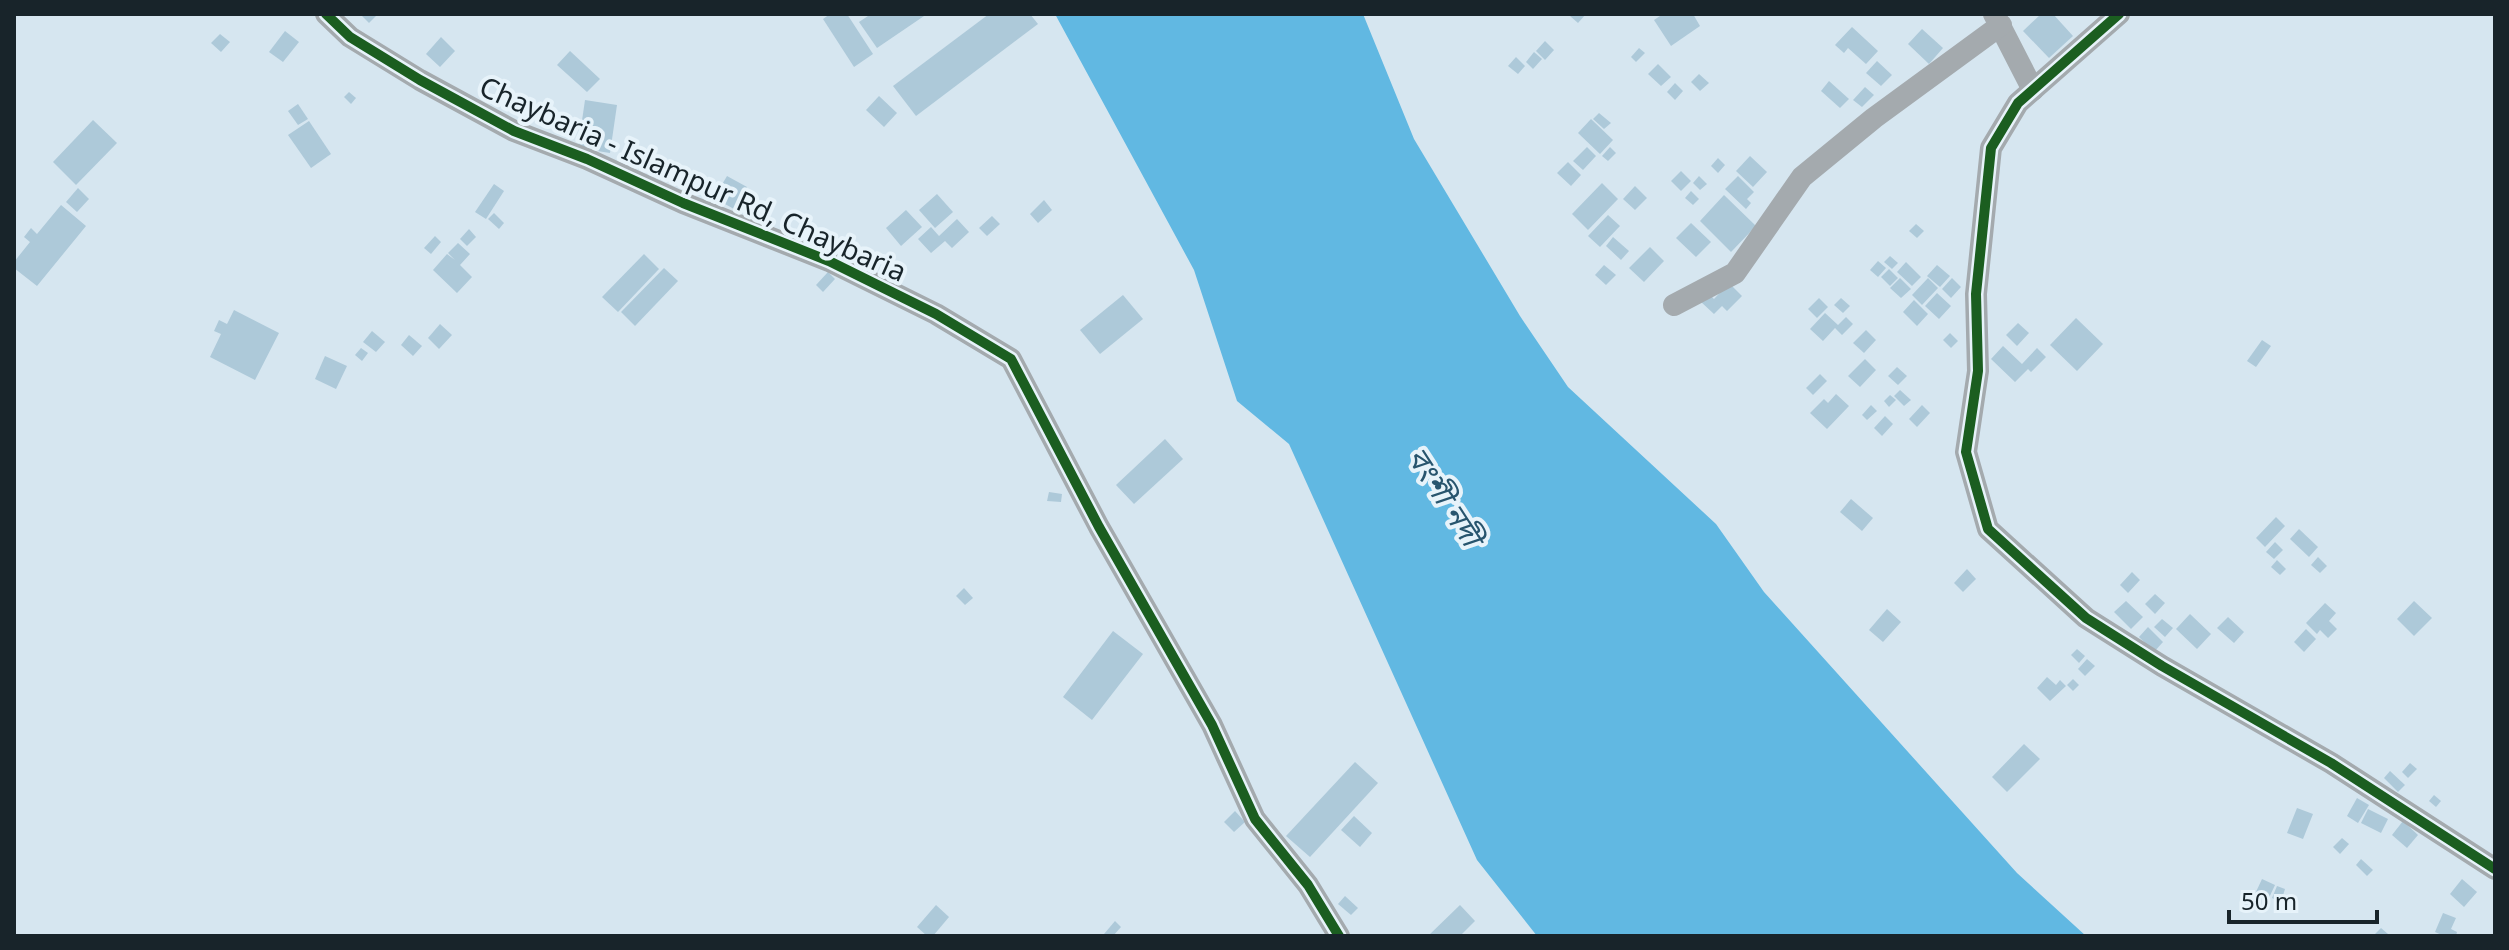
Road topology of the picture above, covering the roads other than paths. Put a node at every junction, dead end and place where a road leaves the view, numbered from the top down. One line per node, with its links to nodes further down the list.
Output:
1 (326, 14): 7 (street, Chaybaria - Islampur Rd, Chaybaria)
2 (2119, 14): 4 (street)
3 (1997, 20): 4 (street); 5 (street)
4 (2033, 90): 6 (street)
5 (1674, 305)
6 (2495, 869)
7 (1339, 936)

